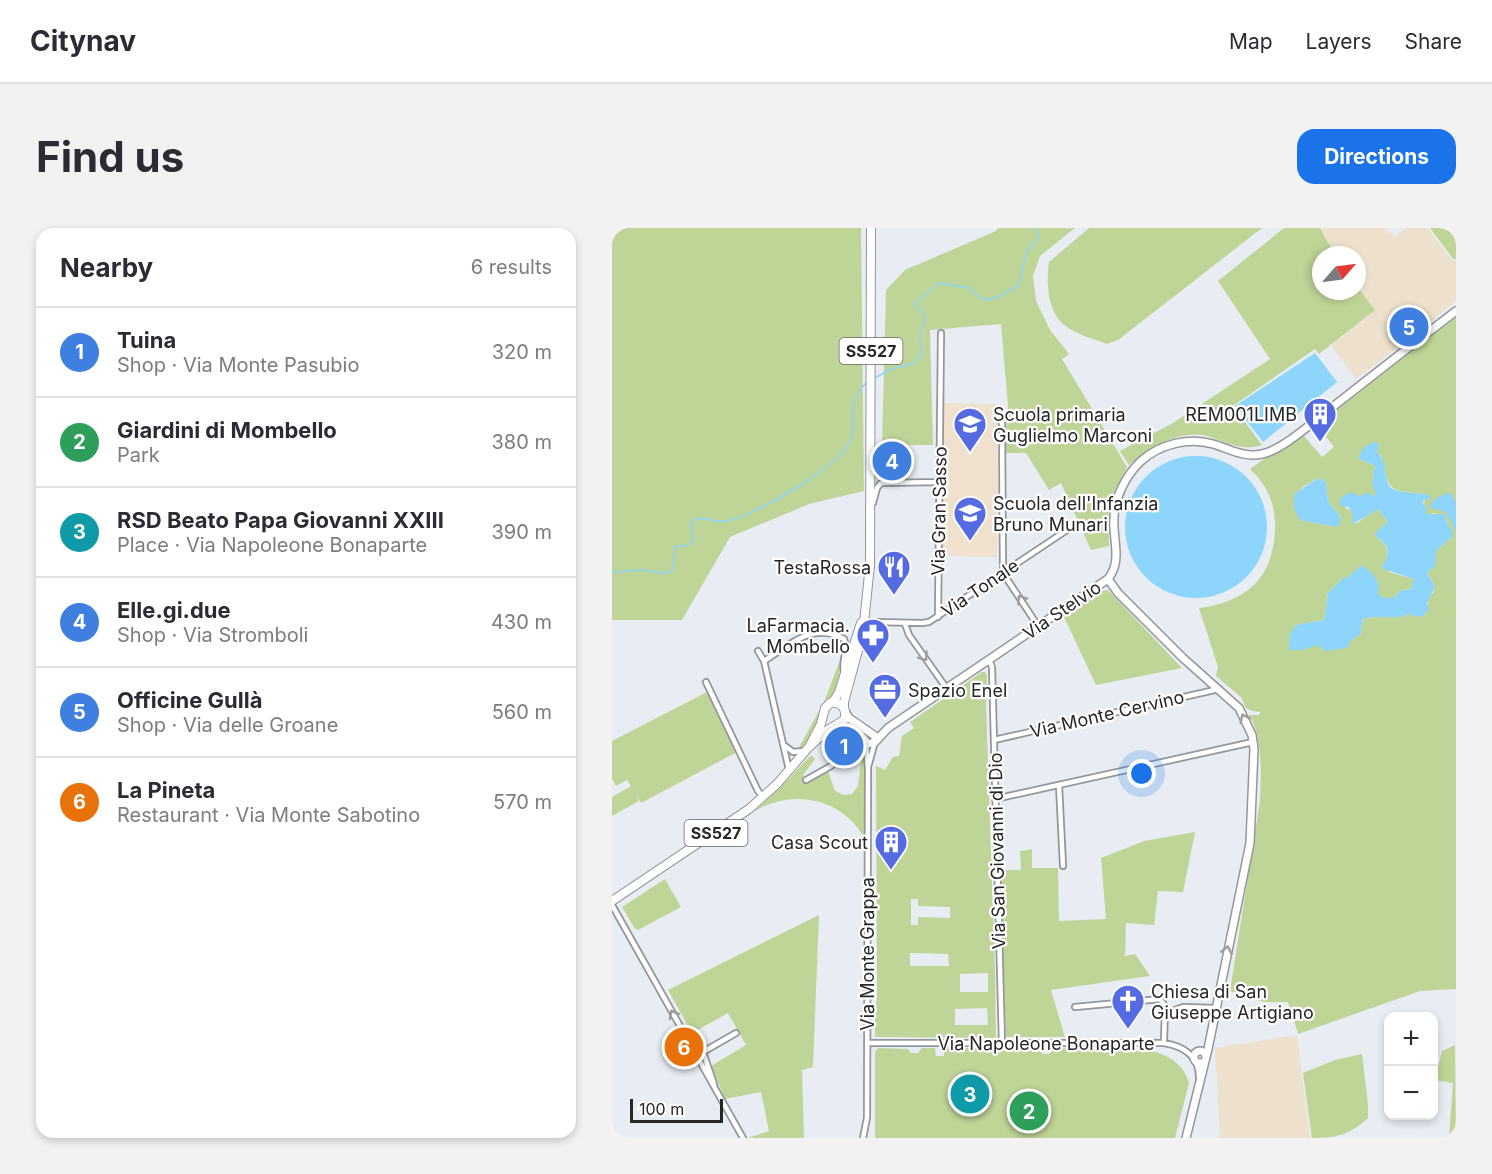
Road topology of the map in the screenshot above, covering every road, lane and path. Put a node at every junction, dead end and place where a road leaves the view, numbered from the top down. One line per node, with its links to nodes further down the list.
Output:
1 (871, 228): 6 (main road, SS527)
2 (1456, 310): 9 (street, Via Stelvio)
3 (941, 333): 5 (street, Via Gran Sasso)
4 (1002, 421): 8 (street)
5 (940, 482): 6 (street); 10 (street, Via Gran Sasso)
6 (871, 510): 11 (main road)
7 (1076, 524): 8 (street, Via Tonale)
8 (1004, 573): 10 (street, Via Tonale); 14 (street, one-way to 8)
9 (1108, 579): 14 (street, Via Stelvio); 21 (street)
10 (938, 617): 13 (street, Via Tonale)
11 (864, 618): 18 (main road); 23 (main road)
12 (874, 622): 13 (street, Via Tonale)
13 (905, 624): 20 (street, one-way to 20)
14 (1038, 626): 16 (street, Via Stelvio)
15 (758, 651): 17 (street)
16 (989, 660): 20 (street, Via Stelvio); 28 (street, Via San Giovanni di Dio)
17 (764, 661): 18 (street); 29 (street)
18 (844, 673): 22 (main road)
19 (706, 682): 38 (street)
20 (946, 688): 26 (street, Via Stelvio)
21 (1219, 689): 28 (street, Via Monte Cervino); 31 (street, one-way to 21)
22 (830, 703): 23 (main road); 24 (main road)
23 (845, 710): 25 (main road); 27 (street)
24 (823, 715): 25 (main road); 33 (main road)
25 (837, 725): 32 (street); 33 (main road)
26 (888, 728): 27 (street); 30 (street, Via Stelvio)
27 (866, 729): 30 (street)
28 (994, 740): 39 (street, Via San Giovanni di Dio)
29 (783, 741): 33 (street); 34 (street)
30 (875, 742): 32 (street); 35 (street, Via Monte Grappa)
31 (1253, 742): 37 (street); 43 (street, one-way to 31)
32 (866, 744): 35 (street, Via Monte Grappa); 36 (street)
33 (808, 748): 34 (main road, SS527)
34 (790, 770): 38 (main road, SS527)
35 (868, 770): 46 (street, Via Monte Grappa)
36 (806, 780)
37 (1059, 785): 39 (street); 40 (street)
38 (763, 797): 41 (main road, SS527)
39 (995, 799): 47 (street, Via San Giovanni di Dio)
40 (1063, 866)
41 (612, 903): 52 (street, one-way to 41)
42 (1075, 1007): 44 (street)
43 (1216, 1008): 44 (street); 49 (street)
44 (1166, 1014): 48 (street)
45 (736, 1033): 52 (street)
46 (867, 1043): 47 (street, Via Napoleone Bonaparte); 54 (street, Via Monte Grappa)
47 (1002, 1043): 48 (street, Via Napoleone Bonaparte)
48 (1164, 1043): 50 (street, Via Napoleone Bonaparte)
49 (1206, 1058): 50 (street); 51 (street)
50 (1195, 1060): 51 (street)
51 (1198, 1083): 55 (street)
52 (715, 1090): 53 (street)
53 (743, 1138)
54 (863, 1138)
55 (1186, 1138)

